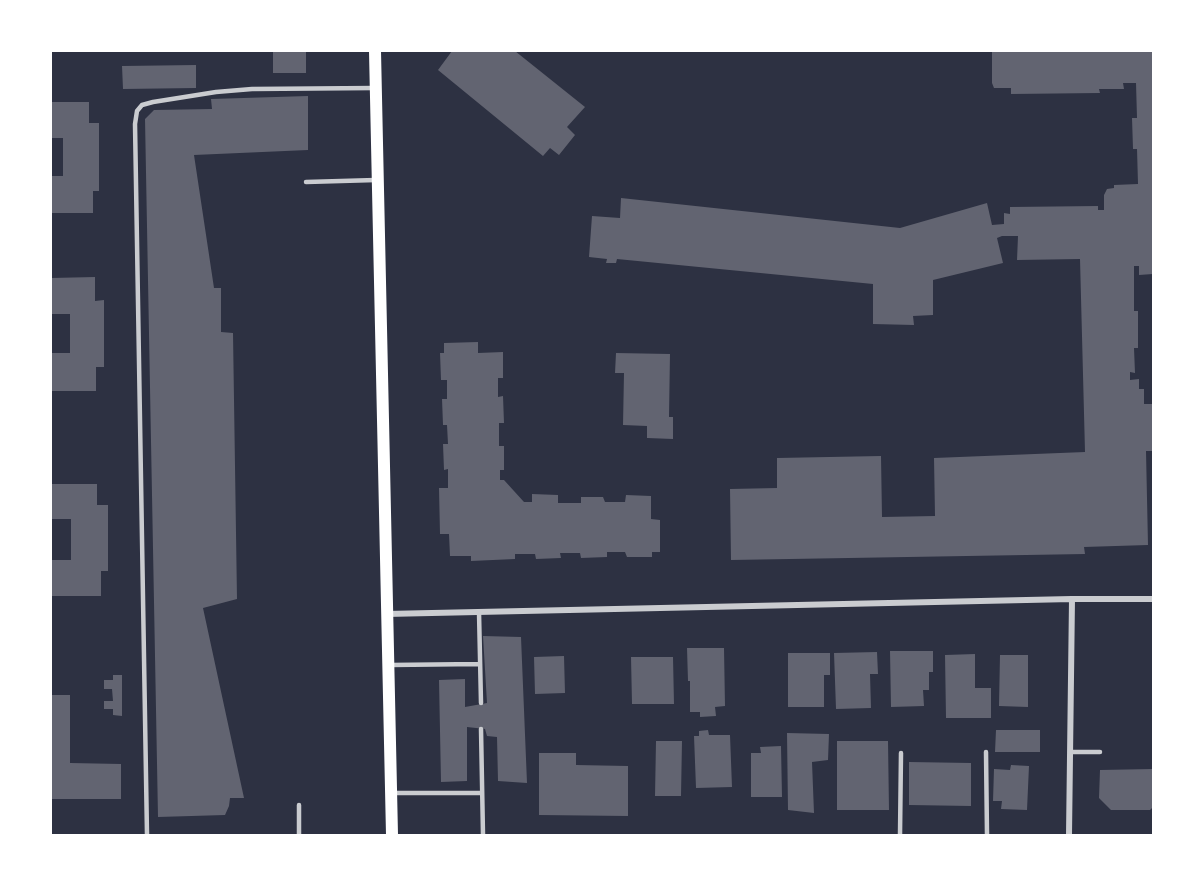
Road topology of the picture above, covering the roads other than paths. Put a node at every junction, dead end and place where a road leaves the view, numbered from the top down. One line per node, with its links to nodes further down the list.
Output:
1 (375, 51): 2 (main road)
2 (376, 88): 3 (main road); 20 (lane)
3 (377, 180): 4 (lane); 8 (main road)
4 (306, 182)
5 (1153, 598): 6 (street)
6 (1072, 599): 7 (street); 14 (street)
7 (479, 612): 8 (street); 9 (lane)
8 (386, 614): 10 (main road)
9 (480, 664): 10 (lane); 11 (lane)
10 (388, 665): 17 (main road)
11 (481, 703)
12 (481, 729): 18 (lane)
13 (986, 752): 25 (lane)
14 (1070, 752): 15 (lane); 26 (street)
15 (1100, 752)
16 (901, 753): 24 (lane)
17 (390, 793): 18 (lane); 22 (main road)
18 (482, 793): 23 (lane)
19 (299, 805): 21 (lane)
20 (147, 835)
21 (299, 835)
22 (392, 835)
23 (483, 835)
24 (900, 835)
25 (987, 835)
26 (1069, 835)

